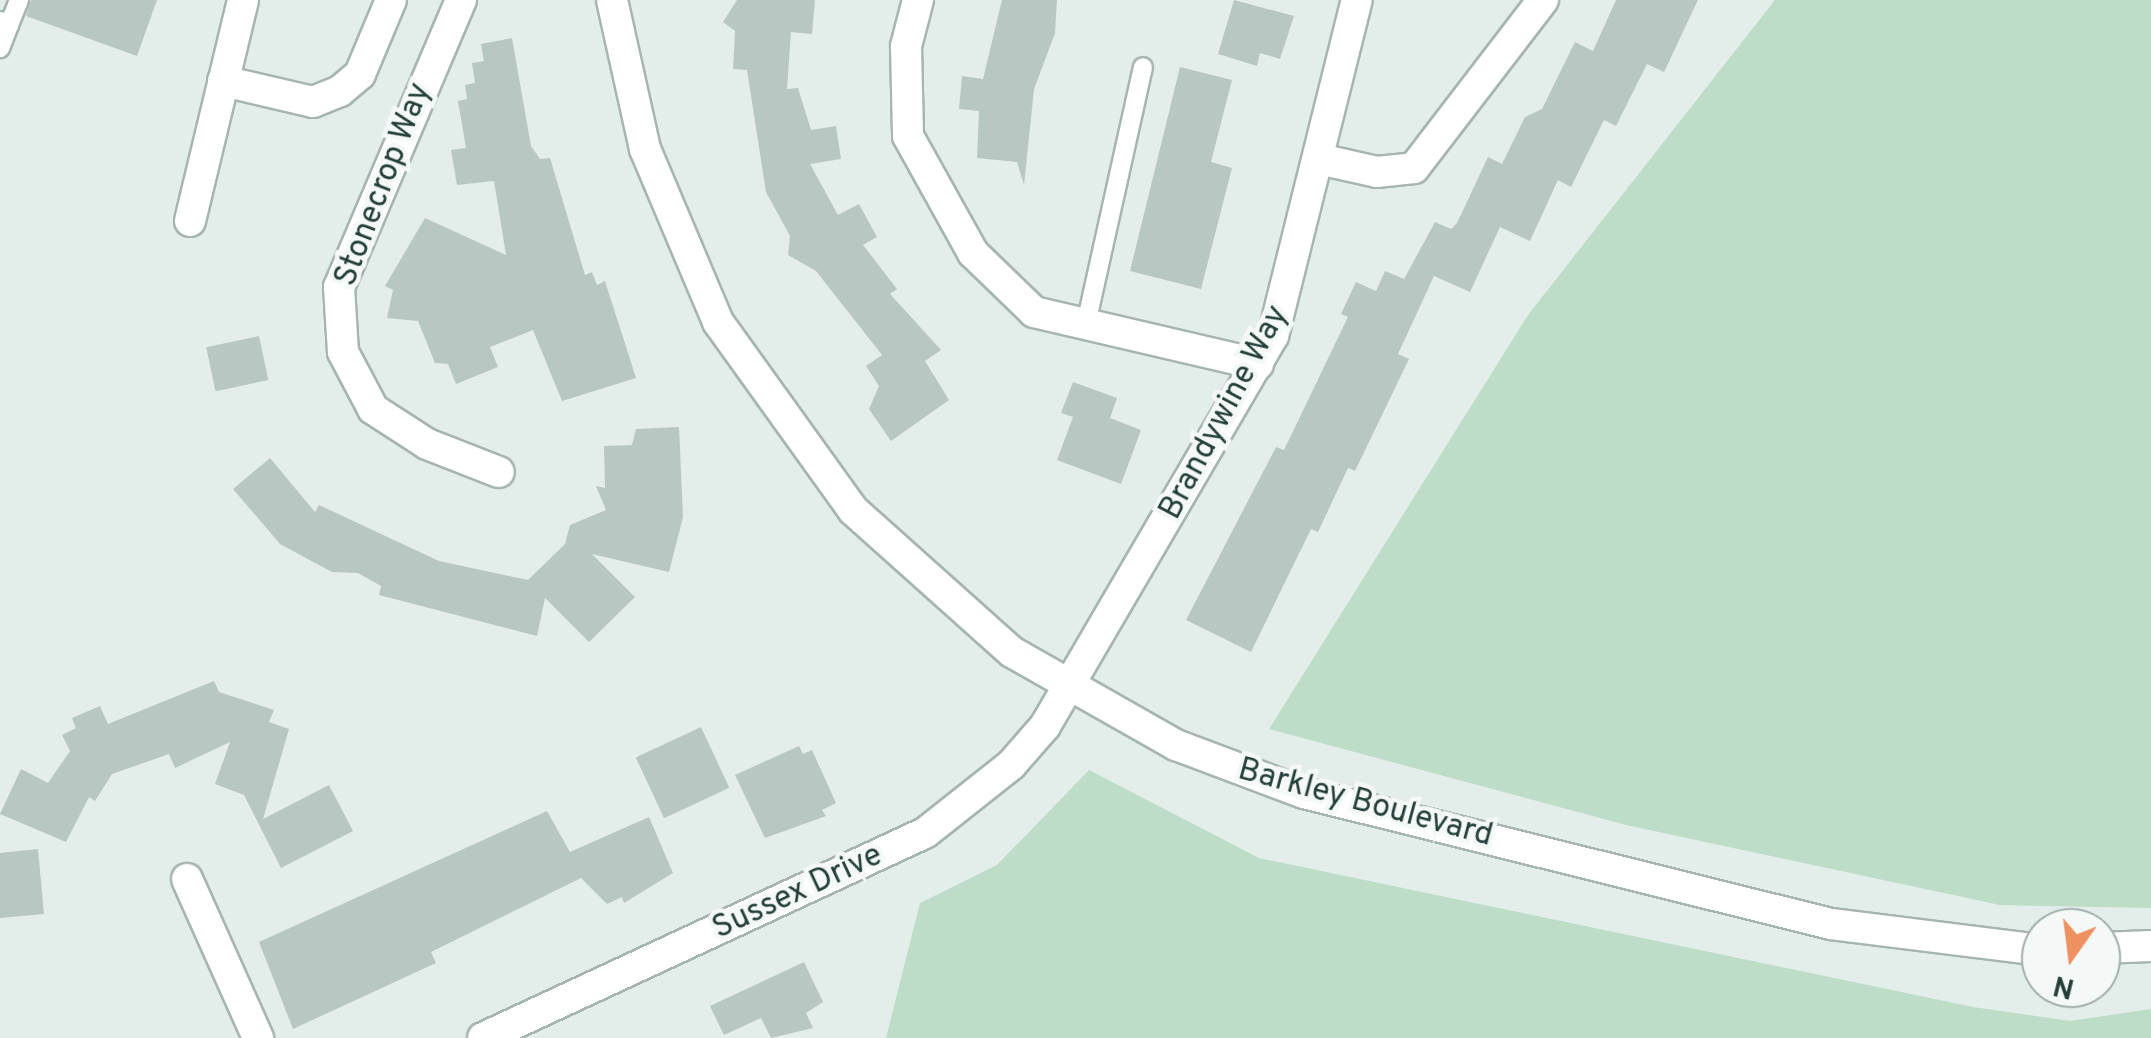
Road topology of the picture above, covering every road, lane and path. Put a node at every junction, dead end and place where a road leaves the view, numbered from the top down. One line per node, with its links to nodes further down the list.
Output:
1 (19, 0): 9 (lane)
2 (243, 0): 12 (street)
3 (391, 0): 12 (street)
4 (461, 0): 17 (street, Stonecrop Way)
5 (612, 0): 18 (street, Barkley Boulevard)
6 (918, 0): 15 (street)
7 (1358, 0): 13 (street, Brandywine Way)
8 (1543, 0): 13 (street)
9 (5, 23): 10 (lane)
10 (0, 48)
11 (1143, 67): 15 (lane)
12 (223, 81): 14 (street)
13 (1318, 159): 16 (street, Brandywine Way)
14 (190, 221)
15 (1086, 324): 16 (street)
16 (1258, 364): 18 (street, Brandywine Way)
17 (499, 472)
18 (1070, 689): 22 (street, Barkley Boulevard); 24 (street, Sussex Drive)
19 (187, 878): 23 (street)
20 (2151, 946): 21 (street)
21 (2121, 947)
22 (2021, 948)
23 (258, 1038)
24 (483, 1038)

